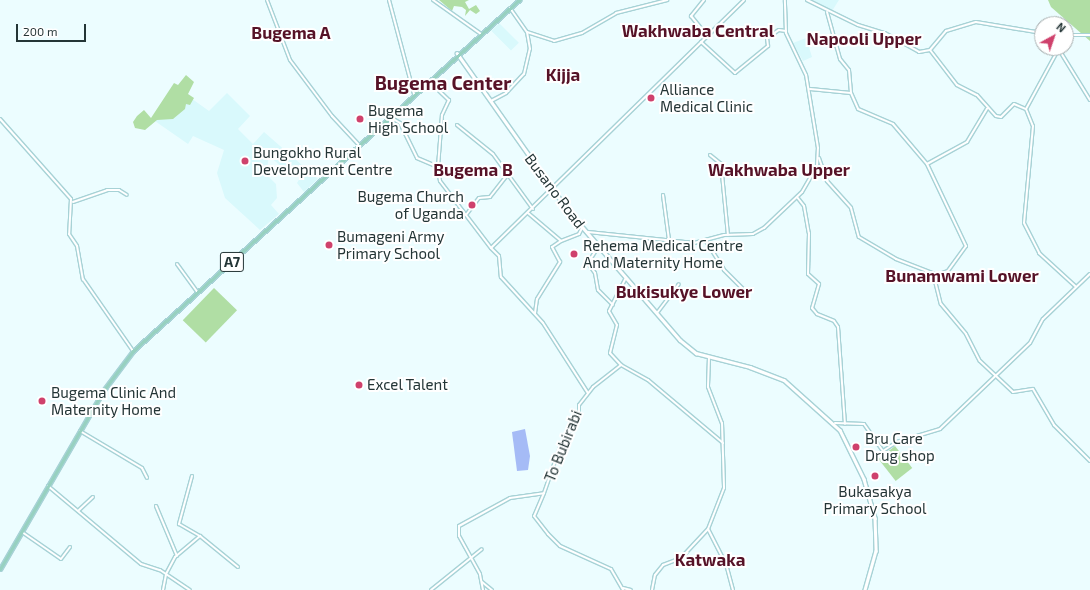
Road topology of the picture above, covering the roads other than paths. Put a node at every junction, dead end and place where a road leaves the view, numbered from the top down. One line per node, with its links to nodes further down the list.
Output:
1 (267, 0): 35 (street)
2 (389, 0): 27 (street)
3 (433, 0): 15 (street)
4 (519, 0): 10 (main road, A7)
5 (667, 0): 14 (street)
6 (704, 0): 18 (street)
7 (744, 0): 18 (street)
8 (785, 0): 12 (street)
9 (807, 0): 11 (street)
10 (510, 8): 14 (street); 15 (main road, A7)
11 (828, 12): 20 (street); 26 (street)
12 (786, 31): 19 (street); 25 (street)
13 (1034, 31): 20 (street)
14 (528, 32): 29 (street)
15 (481, 34): 21 (main road, A7)
16 (1074, 35): 17 (street)
17 (1090, 35)
18 (707, 36): 19 (street)
19 (701, 42): 41 (street)
20 (930, 50): 30 (street)
21 (457, 53): 24 (main road, A7); 29 (street, Busano Road)
22 (1054, 56): 31 (street)
23 (1062, 56): 28 (street)
24 (429, 81): 27 (main road, A7); 39 (street)
25 (810, 90): 26 (street); 37 (street)
26 (851, 93): 38 (street)
27 (414, 94): 32 (main road, A7)
28 (1090, 100)
29 (490, 101): 41 (street, Busano Road)
30 (988, 109): 31 (street); 38 (street)
31 (1026, 109): 62 (street)
32 (390, 117): 35 (main road, A7); 39 (street)
33 (0, 119): 45 (street)
34 (457, 125): 40 (street)
35 (359, 145): 64 (main road, A7)
36 (710, 155): 51 (street)
37 (819, 156): 44 (street); 59 (street)
38 (927, 164): 59 (street)
39 (438, 167): 48 (street)
40 (508, 173): 46 (street); 48 (street)
41 (550, 186): 46 (street); 49 (street, Busano Road)
42 (126, 195): 45 (street)
43 (663, 195): 52 (street)
44 (797, 197): 51 (street); 74 (street)
45 (72, 202): 68 (street)
46 (533, 209): 47 (street)
47 (528, 213): 53 (street); 56 (street)
48 (466, 215): 56 (street)
49 (582, 228): 50 (street, Busano Road); 53 (street)
50 (585, 232): 52 (street); 55 (street, Busano Road)
51 (728, 235): 54 (street)
52 (669, 240): 54 (street)
53 (561, 241): 67 (street)
54 (706, 241): 63 (street)
55 (598, 247): 60 (street, Busano Road); 65 (street)
56 (491, 248): 67 (street)
57 (177, 264): 64 (street)
58 (1090, 274): 62 (street)
59 (934, 276): 71 (street)
60 (627, 277): 65 (street); 66 (street, Busano Road)
61 (679, 284): 66 (street)
62 (1075, 286): 71 (street)
63 (744, 290)
64 (197, 293): 68 (main road, A7)
65 (613, 304): 70 (street)
66 (657, 313): 69 (street, Busano Road)
67 (534, 314): 72 (street)
68 (132, 351): 75 (main road, A7)
69 (709, 357): 73 (street, Busano Road); 76 (street)
70 (621, 365): 72 (street, To Bubirabi); 76 (street)
71 (997, 376): 74 (street); 77 (street)
72 (588, 393): 81 (street, To Bubirabi)
73 (835, 423): 74 (street); 105 (street, Busano Road)
74 (845, 424)
75 (79, 431): 79 (street); 80 (main road, A7)
76 (723, 444): 85 (street)
77 (1090, 461)
78 (192, 476): 87 (street)
79 (147, 478)
80 (48, 486): 84 (street); 86 (main road, A7)
81 (544, 492): 91 (street, To Bubirabi); 96 (street)
82 (93, 497): 84 (street)
83 (156, 506): 90 (street)
84 (79, 510): 94 (street)
85 (708, 529): 103 (street); 104 (street)
86 (22, 532): 88 (street); 93 (main road, A7)
87 (200, 536): 90 (street); 92 (street)
88 (70, 547)
89 (482, 549): 91 (street)
90 (177, 556): 94 (street)
91 (468, 557): 95 (street); 99 (street)
92 (238, 567)
93 (0, 569)
94 (166, 574): 97 (street); 98 (street)
95 (482, 582): 100 (street); 101 (street)
96 (623, 589): 102 (street)
97 (163, 590)
98 (190, 590)
99 (431, 590)
100 (483, 590)
101 (492, 590)
102 (631, 590)
103 (652, 590)
104 (733, 590)
105 (865, 590)

